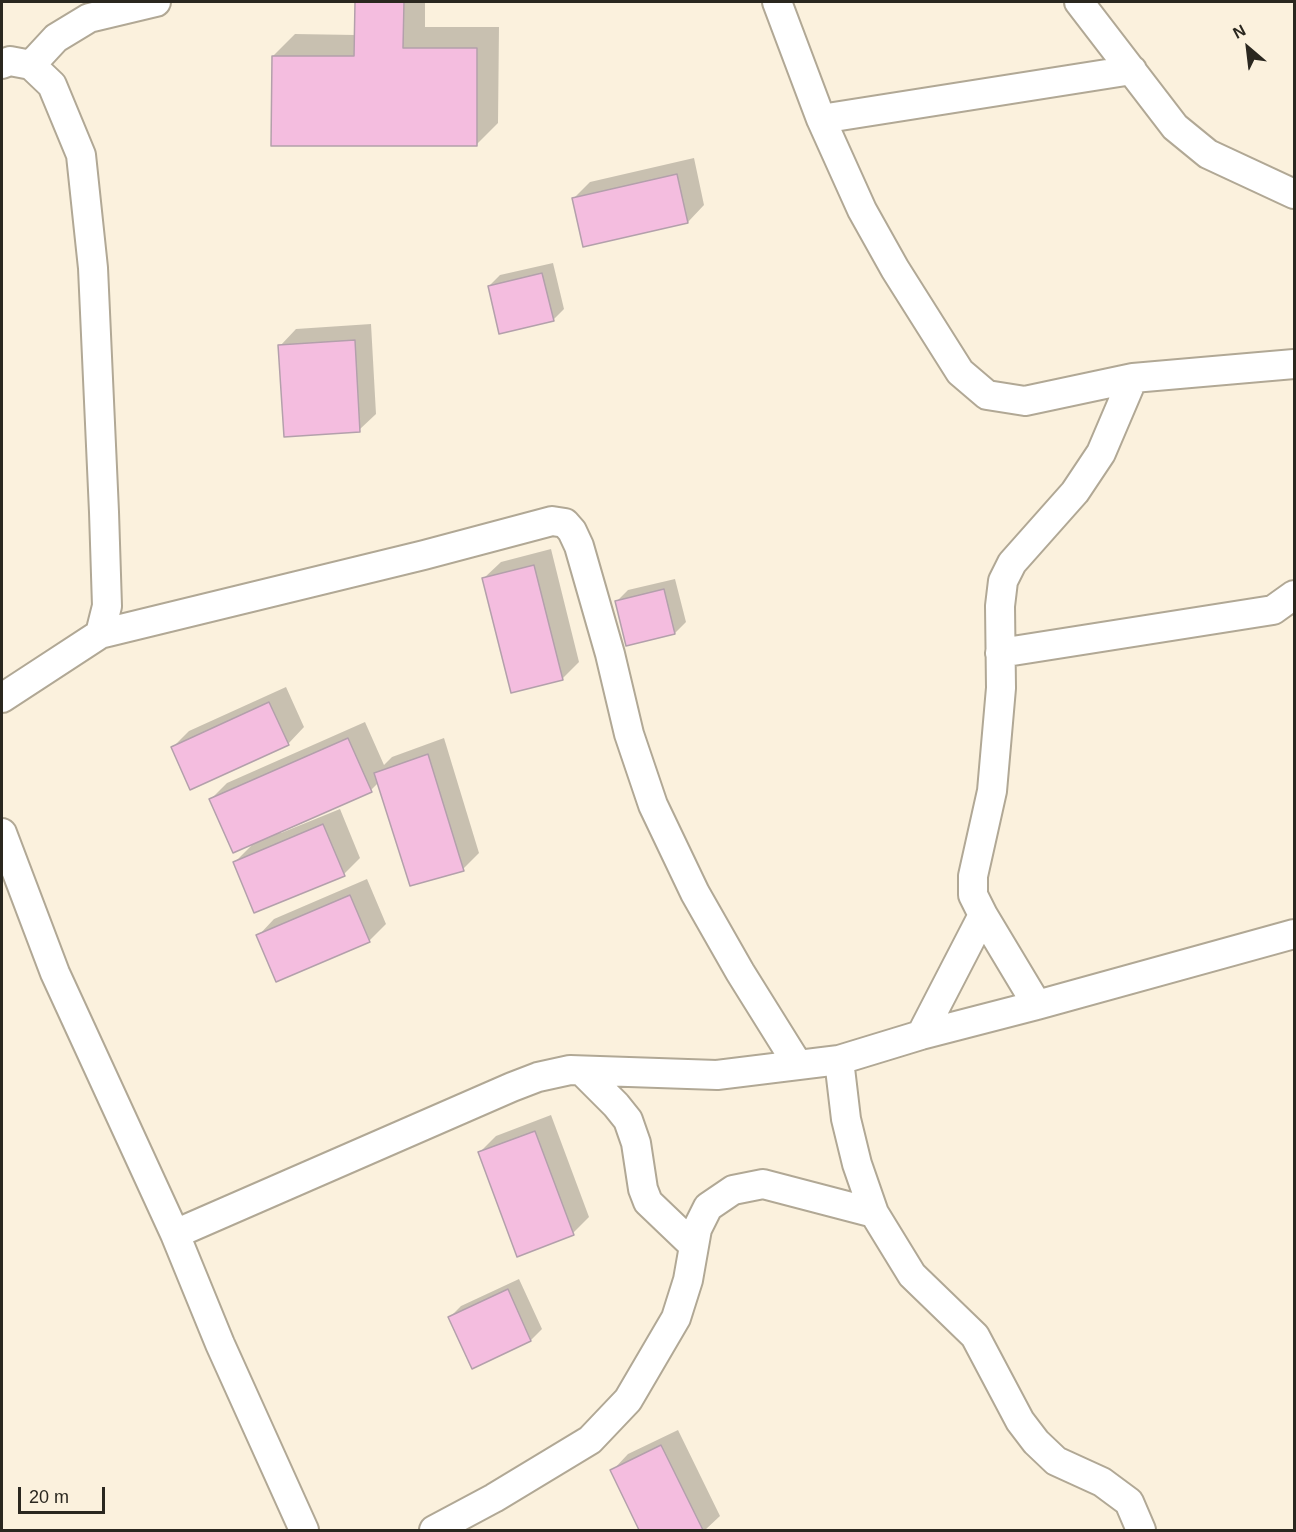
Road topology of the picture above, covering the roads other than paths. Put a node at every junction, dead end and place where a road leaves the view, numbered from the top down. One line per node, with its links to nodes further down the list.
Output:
1 (156, 2): 5 (street)
2 (777, 2): 7 (street)
3 (1079, 2): 6 (street)
4 (2, 64): 5 (street)
5 (32, 65): 12 (street)
6 (1132, 70): 7 (street); 8 (street)
7 (821, 119): 10 (street)
8 (1294, 194)
9 (1294, 364): 10 (street)
10 (1133, 378): 13 (street)
11 (1294, 595): 13 (street)
12 (100, 634): 14 (street); 21 (street)
13 (1000, 653): 16 (street)
14 (2, 698)
15 (2, 833): 24 (street)
16 (983, 915): 18 (street); 19 (street)
17 (1294, 934): 18 (street)
18 (1037, 1005): 19 (street)
19 (921, 1035): 20 (street)
20 (839, 1060): 21 (street); 23 (street)
21 (798, 1065): 22 (street)
22 (582, 1071): 24 (street); 25 (street)
23 (874, 1213): 25 (street); 28 (street)
24 (175, 1234): 26 (street)
25 (693, 1246): 27 (street)
26 (304, 1530)
27 (434, 1530)
28 (1141, 1530)

